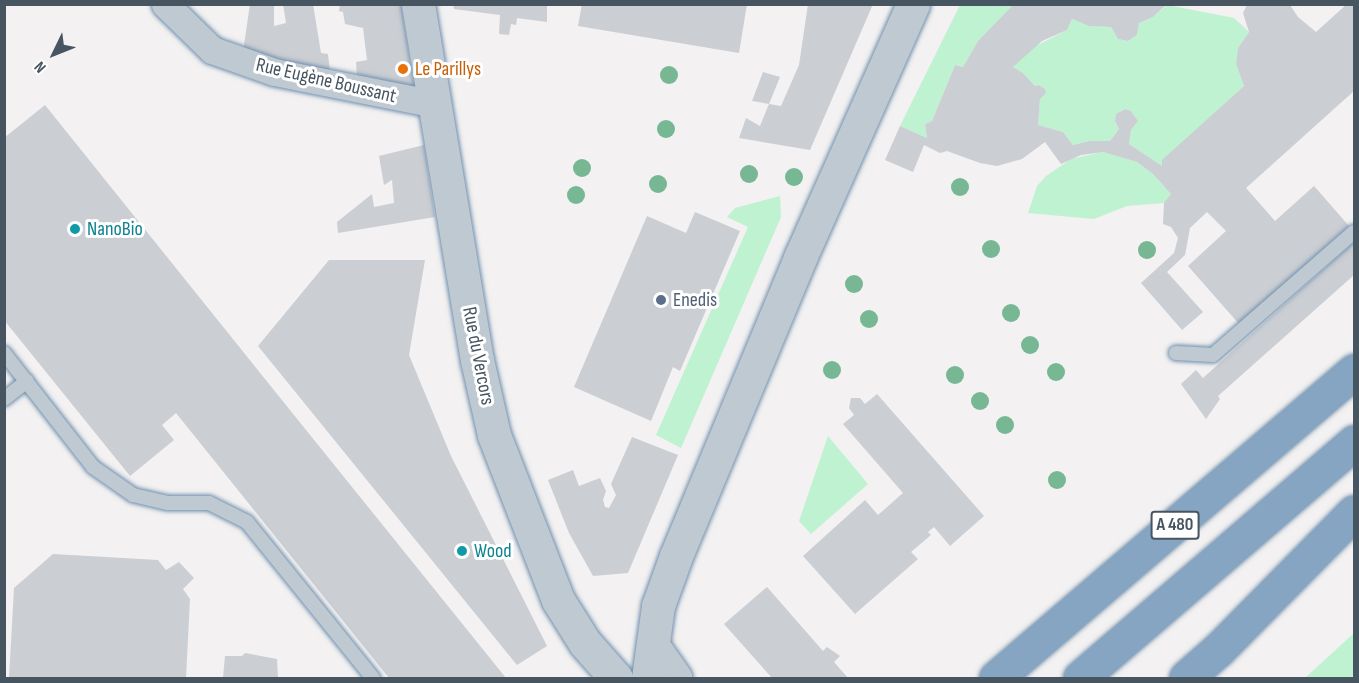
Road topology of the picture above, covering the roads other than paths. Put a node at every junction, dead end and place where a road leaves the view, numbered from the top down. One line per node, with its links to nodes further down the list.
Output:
1 (165, 4): 4 (street, Rue Eugène Boussant)
2 (418, 4): 4 (street, Rue du Vercors)
3 (913, 4): 13 (street)
4 (435, 104): 15 (street, Rue du Vercors)
5 (1354, 232): 6 (lane)
6 (1176, 352)
7 (4, 353): 9 (lane)
8 (1354, 371): 18 (highway, A 480)
9 (27, 381): 10 (lane); 14 (lane)
10 (4, 399)
11 (1354, 442): 19 (highway, A 480)
12 (1354, 512): 20 (highway)
13 (653, 638): 16 (street); 17 (street)
14 (373, 678)
15 (616, 678)
16 (648, 678)
17 (675, 678)
18 (996, 678)
19 (1080, 678)
20 (1186, 678)

